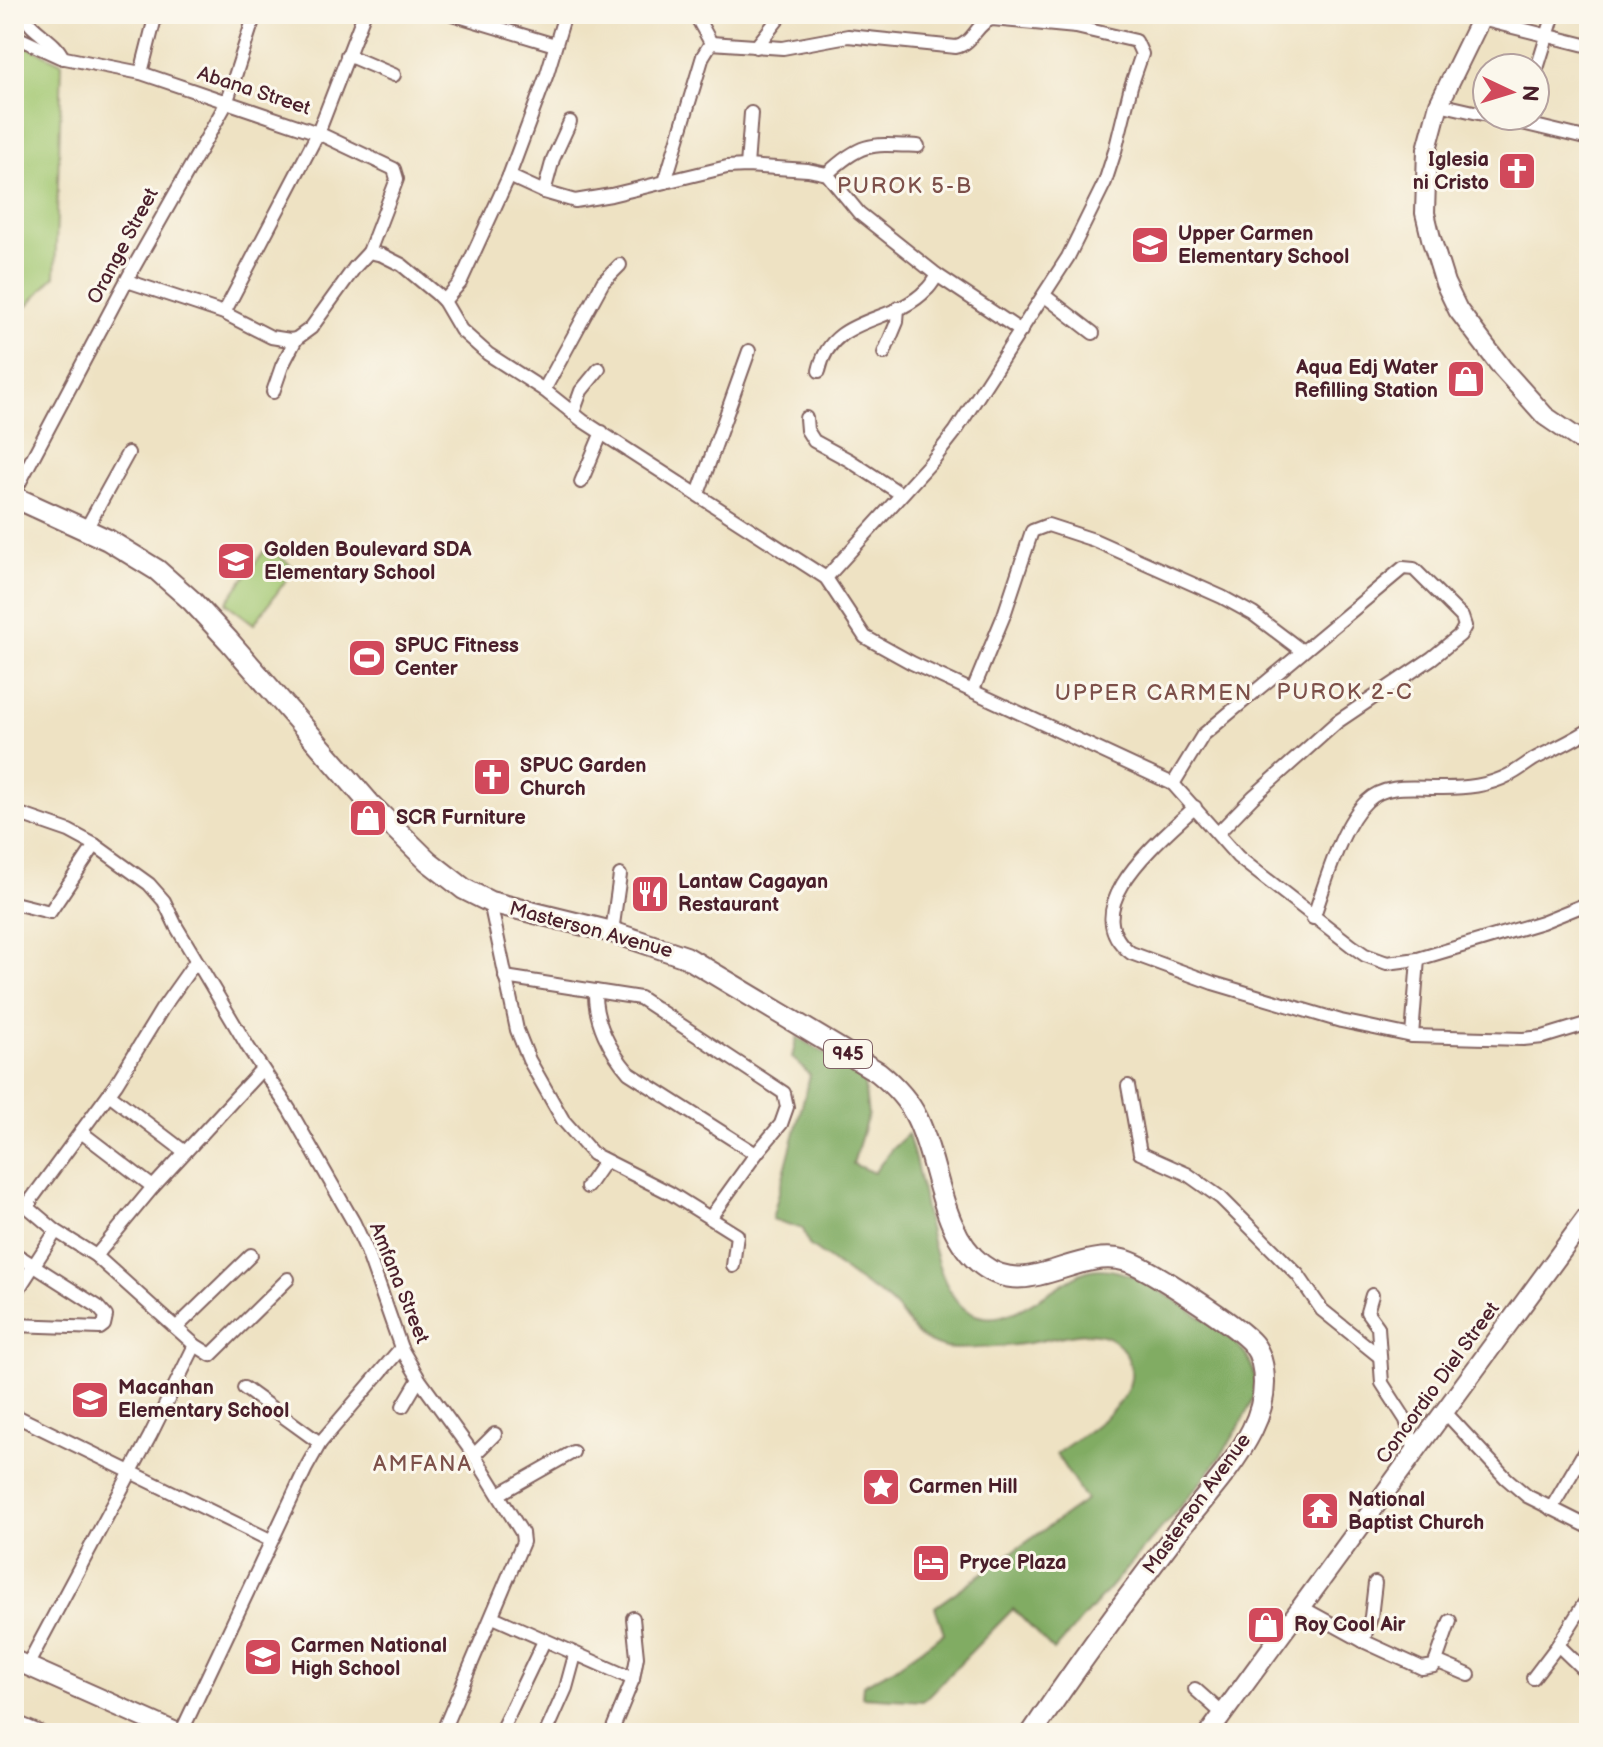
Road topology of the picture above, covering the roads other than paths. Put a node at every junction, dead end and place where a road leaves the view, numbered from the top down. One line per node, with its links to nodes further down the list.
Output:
1 (23, 14): 20 (street)
2 (156, 14): 21 (street)
3 (255, 14): 23 (street, Orange Street)
4 (364, 14): 19 (street)
5 (452, 14): 15 (street)
6 (565, 14): 15 (street)
7 (695, 14): 14 (street)
8 (782, 14): 17 (street)
9 (1554, 14): 13 (street)
10 (1482, 16): 13 (street); 24 (main road)
11 (993, 17): 17 (street); 41 (street)
12 (14, 36): 20 (street, Abana Street)
13 (1547, 37): 16 (street); 18 (street)
14 (711, 43): 17 (street); 35 (street)
15 (555, 45): 34 (street)
16 (1589, 46)
17 (756, 47)
18 (1542, 52)
19 (347, 55): 22 (street); 29 (street)
20 (63, 58): 21 (street, Abana Street)
21 (141, 73): 23 (street, Abana Street)
22 (394, 75)
23 (226, 104): 29 (street, Abana Street); 40 (street, Orange Street)
24 (1439, 104): 25 (street); 57 (main road)
25 (1471, 111)
26 (751, 113): 32 (street)
27 (570, 122): 36 (street)
28 (1551, 128): 30 (street)
29 (318, 133): 37 (street, Abana Street); 44 (street)
30 (1589, 139)
31 (918, 146): 33 (street)
32 (747, 166): 33 (street); 35 (street)
33 (827, 174): 39 (street)
34 (509, 176): 36 (street); 42 (street)
35 (665, 182): 36 (street)
36 (544, 192)
37 (369, 252): 42 (street); 47 (street)
38 (620, 265): 52 (street)
39 (937, 275): 43 (street); 45 (street)
40 (127, 281): 44 (street); 62 (street, Orange Street)
41 (1045, 296): 45 (street); 46 (street)
42 (444, 301): 52 (street)
43 (898, 308): 49 (street); 51 (street)
44 (224, 313): 47 (street)
45 (1021, 331): 61 (street)
46 (1093, 333)
47 (296, 339): 53 (street)
48 (749, 351): 60 (street)
49 (884, 353)
50 (599, 369): 54 (street)
51 (819, 371)
52 (544, 390): 54 (street)
53 (273, 392)
54 (573, 413): 56 (street)
55 (806, 418): 61 (street)
56 (602, 432): 59 (street); 60 (street)
57 (1589, 446)
58 (128, 453): 63 (street)
59 (581, 482)
60 (698, 494): 64 (street)
61 (901, 494): 64 (street)
62 (14, 495): 63 (main road, Masterson Avenue / 945)
63 (86, 529): 74 (main road, Masterson Avenue / 945)
64 (826, 578): 66 (street)
65 (1302, 651): 66 (street); 68 (street); 71 (street)
66 (973, 690): 68 (street)
67 (1589, 730): 77 (street)
68 (1173, 784): 69 (street)
69 (1195, 807): 71 (street); 84 (street)
70 (14, 812): 72 (street, Amfana Street)
71 (1218, 833): 77 (street)
72 (95, 845): 75 (street); 80 (street, Amfana Street)
73 (620, 875): 78 (street)
74 (490, 902): 78 (main road, Masterson Avenue / 945); 81 (street)
75 (14, 903)
76 (1589, 903): 79 (street)
77 (1313, 918): 79 (street)
78 (612, 932): 151 (main road, Masterson Avenue / 945)
79 (1418, 959): 84 (street)
80 (196, 961): 85 (street, Amfana Street); 87 (street)
81 (505, 977): 82 (street); 91 (street)
82 (595, 991): 90 (street); 90 (street)
83 (1589, 1023): 84 (street)
84 (1412, 1036)
85 (262, 1069): 89 (street); 108 (street, Amfana Street)
86 (1128, 1086): 109 (street)
87 (109, 1094): 88 (street); 89 (street)
88 (81, 1132): 92 (street); 96 (street)
89 (185, 1152): 92 (street)
90 (756, 1154): 95 (street)
91 (605, 1161): 93 (street); 95 (street)
92 (153, 1187): 99 (street)
93 (587, 1187)
94 (1589, 1214): 113 (main road, Concordio Diel Street)
95 (710, 1218): 101 (street)
96 (56, 1231): 99 (street); 100 (street)
97 (14, 1253): 100 (street)
98 (251, 1255): 106 (street)
99 (96, 1256): 106 (street)
100 (33, 1265): 104 (street); 105 (street)
101 (733, 1266)
102 (288, 1279): 107 (street)
103 (1372, 1295): 109 (street)
104 (14, 1296)
105 (14, 1325)
106 (176, 1328): 107 (street)
107 (195, 1345): 121 (street)
108 (401, 1348): 110 (street, Amfana Street); 116 (street)
109 (1379, 1356): 118 (street)
110 (419, 1379): 112 (street); 120 (street, Amfana Street)
111 (244, 1388): 116 (street)
112 (403, 1406)
113 (1444, 1411): 118 (main road, Concordio Diel Street); 123 (street)
114 (14, 1415): 121 (street)
115 (495, 1434): 120 (street)
116 (320, 1443): 125 (street)
117 (1589, 1444): 123 (street)
118 (1415, 1451): 128 (main road, Concordio Diel Street)
119 (573, 1452): 122 (street)
120 (474, 1455): 122 (street, Amfana Street)
121 (131, 1473): 125 (street); 137 (street)
122 (499, 1494): 129 (street, Amfana Street)
123 (1551, 1509): 124 (street)
124 (1589, 1527)
125 (270, 1540): 146 (street)
126 (1375, 1583): 133 (street)
127 (1589, 1596): 134 (street)
128 (1301, 1607): 133 (street); 143 (main road, Concordio Diel Street)
129 (493, 1617): 132 (street); 147 (street)
130 (633, 1618): 141 (street)
131 (1450, 1621): 136 (street)
132 (544, 1641): 135 (street); 148 (street)
133 (1363, 1641): 136 (street)
134 (1558, 1645): 139 (street); 140 (street)
135 (575, 1655): 141 (street); 149 (street)
136 (1436, 1661): 138 (street)
137 (20, 1663): 146 (main road)
138 (1469, 1675)
139 (1589, 1675)
140 (1533, 1678)
141 (633, 1679): 150 (street)
142 (1195, 1689): 143 (street)
143 (1223, 1714): 152 (main road, Concordio Diel Street)
144 (14, 1721): 145 (street)
145 (42, 1733)
146 (179, 1733)
147 (442, 1733)
148 (500, 1733)
149 (546, 1733)
150 (611, 1733)
151 (1032, 1733)
152 (1209, 1733)

